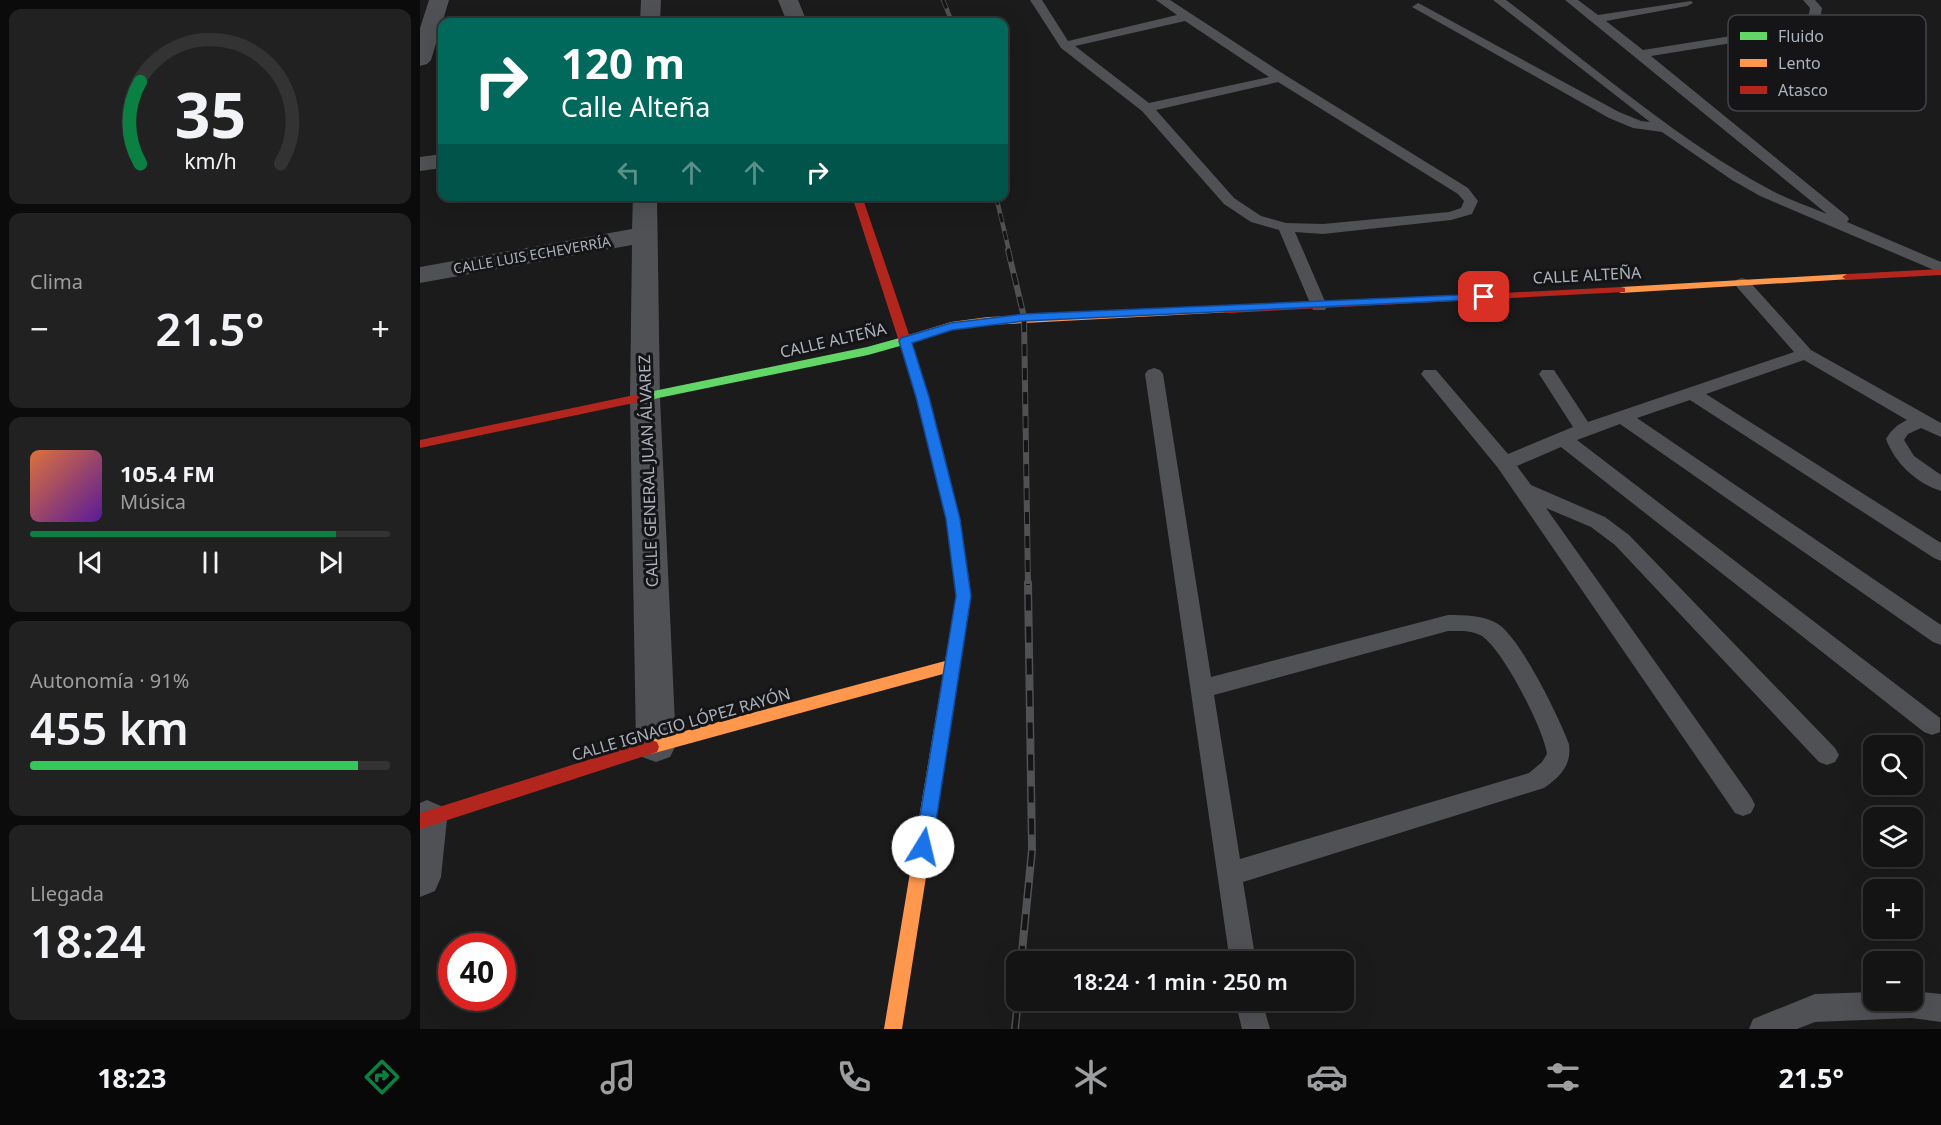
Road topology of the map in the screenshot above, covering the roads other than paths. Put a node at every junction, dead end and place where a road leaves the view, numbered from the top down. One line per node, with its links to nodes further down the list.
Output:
1 (439, 0): 19 (street)
2 (651, 0): 13 (street)
3 (789, 0): 14 (street)
4 (1036, 0): 17 (lane)
5 (1162, 0): 12 (lane)
6 (1499, 0): 22 (lane)
7 (1570, 0): 15 (lane)
8 (1809, 0): 11 (lane)
9 (1687, 3): 15 (lane)
10 (1418, 7): 22 (lane)
11 (1815, 15)
12 (1185, 17): 17 (lane); 20 (lane)
13 (650, 18)
14 (796, 18)
15 (1597, 19): 18 (lane)
16 (1728, 40): 18 (lane)
17 (1065, 45): 21 (lane)
18 (1641, 54): 28 (lane)
19 (420, 60)
20 (1280, 78): 21 (lane); 27 (lane)
21 (1147, 108): 27 (lane)
22 (1667, 129): 28 (lane)
23 (438, 162): 24 (street)
24 (420, 164)
25 (645, 201): 29 (street, CALLE GENERAL JUAN ÁLVAREZ)
26 (859, 201): 34 (street)
27 (1286, 227): 33 (lane)
28 (1861, 234): 30 (lane)
29 (644, 235): 31 (street, CALLE LUIS ECHEVERRÍA); 40 (street, CALLE GENERAL JUAN ÁLVAREZ)
30 (1941, 270): 32 (street, CALLE ALTEÑA)
31 (420, 275)
32 (1742, 283): 33 (street, CALLE ALTEÑA); 35 (lane)
33 (1319, 306): 34 (street, CALLE ALTEÑA)
34 (905, 341): 40 (street, CALLE ALTEÑA); 52 (street)
35 (1805, 354): 39 (lane); 42 (lane)
36 (1154, 374): 53 (lane)
37 (1430, 374): 47 (lane)
38 (1548, 374): 43 (lane)
39 (1692, 393): 41 (lane); 50 (lane)
40 (645, 398): 46 (street, CALLE ALTEÑA); 55 (street, CALLE GENERAL JUAN ÁLVAREZ)
41 (1622, 417): 43 (lane); 51 (lane)
42 (1921, 420): 44 (lane); 48 (lane)
43 (1584, 430): 45 (lane)
44 (1941, 431)
45 (1562, 438): 47 (lane); 54 (lane)
46 (420, 444)
47 (1504, 463): 49 (lane)
48 (1941, 484)
49 (1524, 490): 56 (lane); 57 (lane)
50 (1941, 553)
51 (1941, 636)
52 (953, 665): 55 (street, CALLE IGNACIO LÓPEZ RAYÓN); 64 (street)
53 (1201, 689): 59 (lane); 59 (lane)
54 (1932, 725)
55 (656, 745): 58 (street, CALLE IGNACIO LÓPEZ RAYÓN)
56 (1827, 755)
57 (1743, 805)
58 (423, 820): 60 (street)
59 (1230, 874): 61 (lane)
60 (420, 877)
61 (1241, 951)
62 (1941, 1008): 66 (lane)
63 (1251, 1011): 65 (lane)
64 (893, 1029)
65 (1256, 1029)
66 (1763, 1029)

